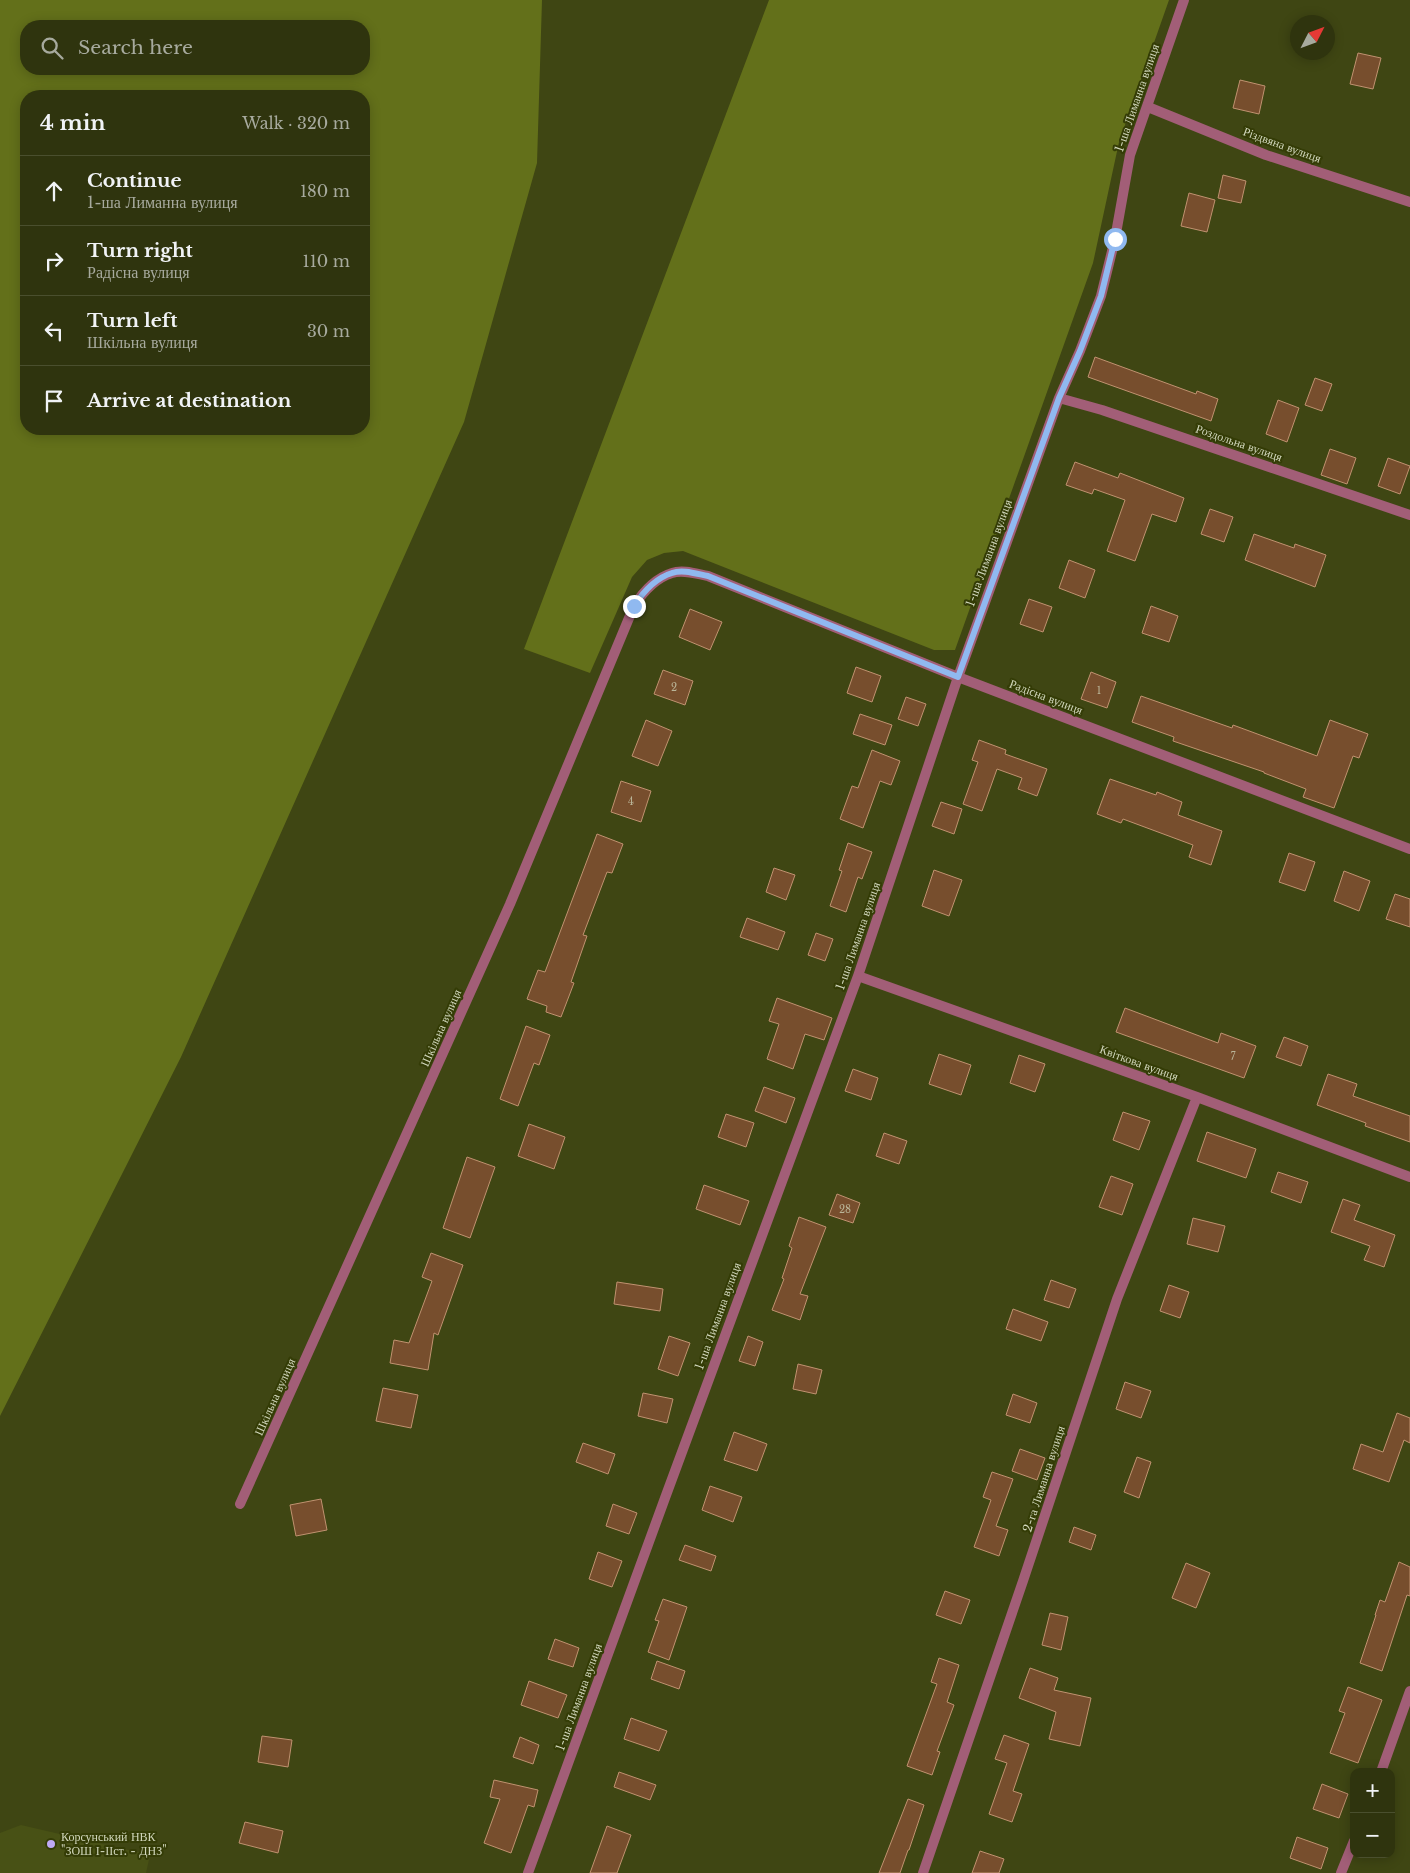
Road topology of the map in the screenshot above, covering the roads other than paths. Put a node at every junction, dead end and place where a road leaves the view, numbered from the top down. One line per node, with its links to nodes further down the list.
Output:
1 (1184, 0): 2 (street, 1-ша Лиманна вулиця)
2 (1148, 107): 3 (street, Різдвяна вулиця); 4 (street, 1-ша Лиманна вулиця)
3 (1410, 202)
4 (1059, 398): 5 (street, Роздольна вулиця); 7 (street, 1-ша Лиманна вулиця)
5 (1410, 515)
6 (673, 572): 7 (street, Радісна вулиця); 12 (street, Шкільна вулиця)
7 (958, 677): 8 (street, Радісна вулиця); 9 (street, 1-ша Лиманна вулиця)
8 (1410, 850)
9 (858, 976): 10 (street, Квіткова вулиця); 16 (street, 1-ша Лиманна вулиця)
10 (1197, 1097): 11 (street, Квіткова вулиця); 17 (street, 2-га Лиманна вулиця)
11 (1410, 1178)
12 (240, 1504)
13 (1410, 1691): 14 (street)
14 (1382, 1768)
15 (1350, 1852): 18 (street)
16 (528, 1873)
17 (924, 1873)
18 (1342, 1873)

